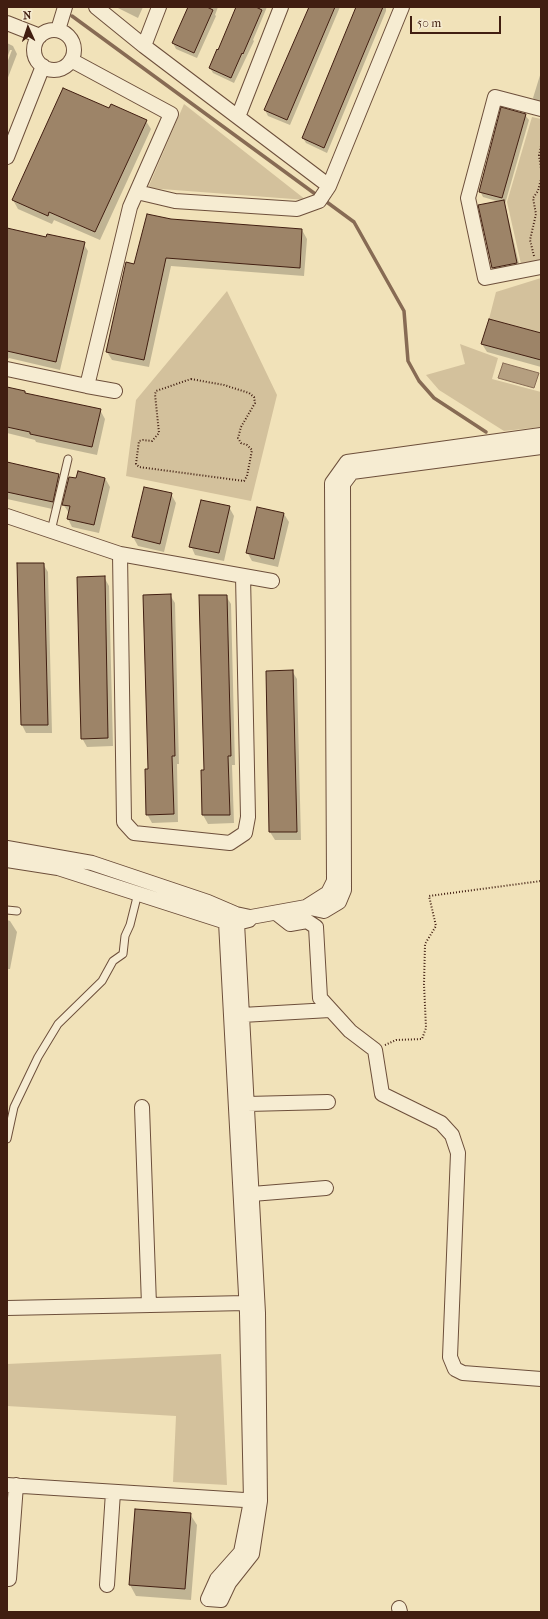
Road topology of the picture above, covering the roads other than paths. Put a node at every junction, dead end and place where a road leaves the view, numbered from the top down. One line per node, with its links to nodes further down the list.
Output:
1 (65, 7): 7 (street)
2 (96, 7): 9 (street)
3 (159, 7): 9 (street)
4 (281, 7): 13 (street)
5 (402, 7): 15 (street)
6 (7, 22): 8 (street)
7 (58, 30): 8 (street); 10 (street)
8 (40, 36): 11 (street)
9 (144, 46): 13 (street)
10 (71, 60): 11 (street); 16 (street)
11 (43, 66): 14 (street)
12 (541, 109): 17 (street)
13 (238, 117): 15 (street)
14 (7, 157)
15 (329, 186): 16 (street)
16 (136, 192): 19 (street)
17 (539, 264)
18 (7, 369): 19 (street)
19 (86, 386): 20 (street)
20 (114, 391)
21 (541, 435): 32 (street)
22 (541, 447): 32 (street)
23 (68, 459): 25 (lane)
24 (7, 516): 25 (street)
25 (52, 531): 26 (street)
26 (120, 554): 27 (street); 27 (street)
27 (243, 576): 28 (street)
28 (272, 581)
29 (7, 848): 36 (street)
30 (7, 860): 31 (street)
31 (138, 893): 37 (street); 43 (lane)
32 (306, 907): 35 (street)
33 (7, 910): 34 (lane)
34 (17, 911)
35 (276, 912): 36 (street); 38 (street)
36 (251, 917): 37 (street)
37 (231, 922): 39 (street); 46 (street)
38 (330, 1010): 39 (street); 49 (street)
39 (242, 1015): 41 (street)
40 (328, 1102): 41 (street)
41 (247, 1104): 45 (street)
42 (142, 1107): 47 (street)
43 (7, 1140)
44 (326, 1188): 45 (street)
45 (252, 1194): 52 (street)
46 (246, 1303): 47 (street); 52 (street)
47 (149, 1305): 48 (street)
48 (7, 1308)
49 (541, 1379)
50 (12, 1485): 51 (street); 53 (street)
51 (113, 1492): 52 (street); 54 (street)
52 (255, 1501): 55 (street)
53 (9, 1579)
54 (107, 1585)
55 (215, 1599)

